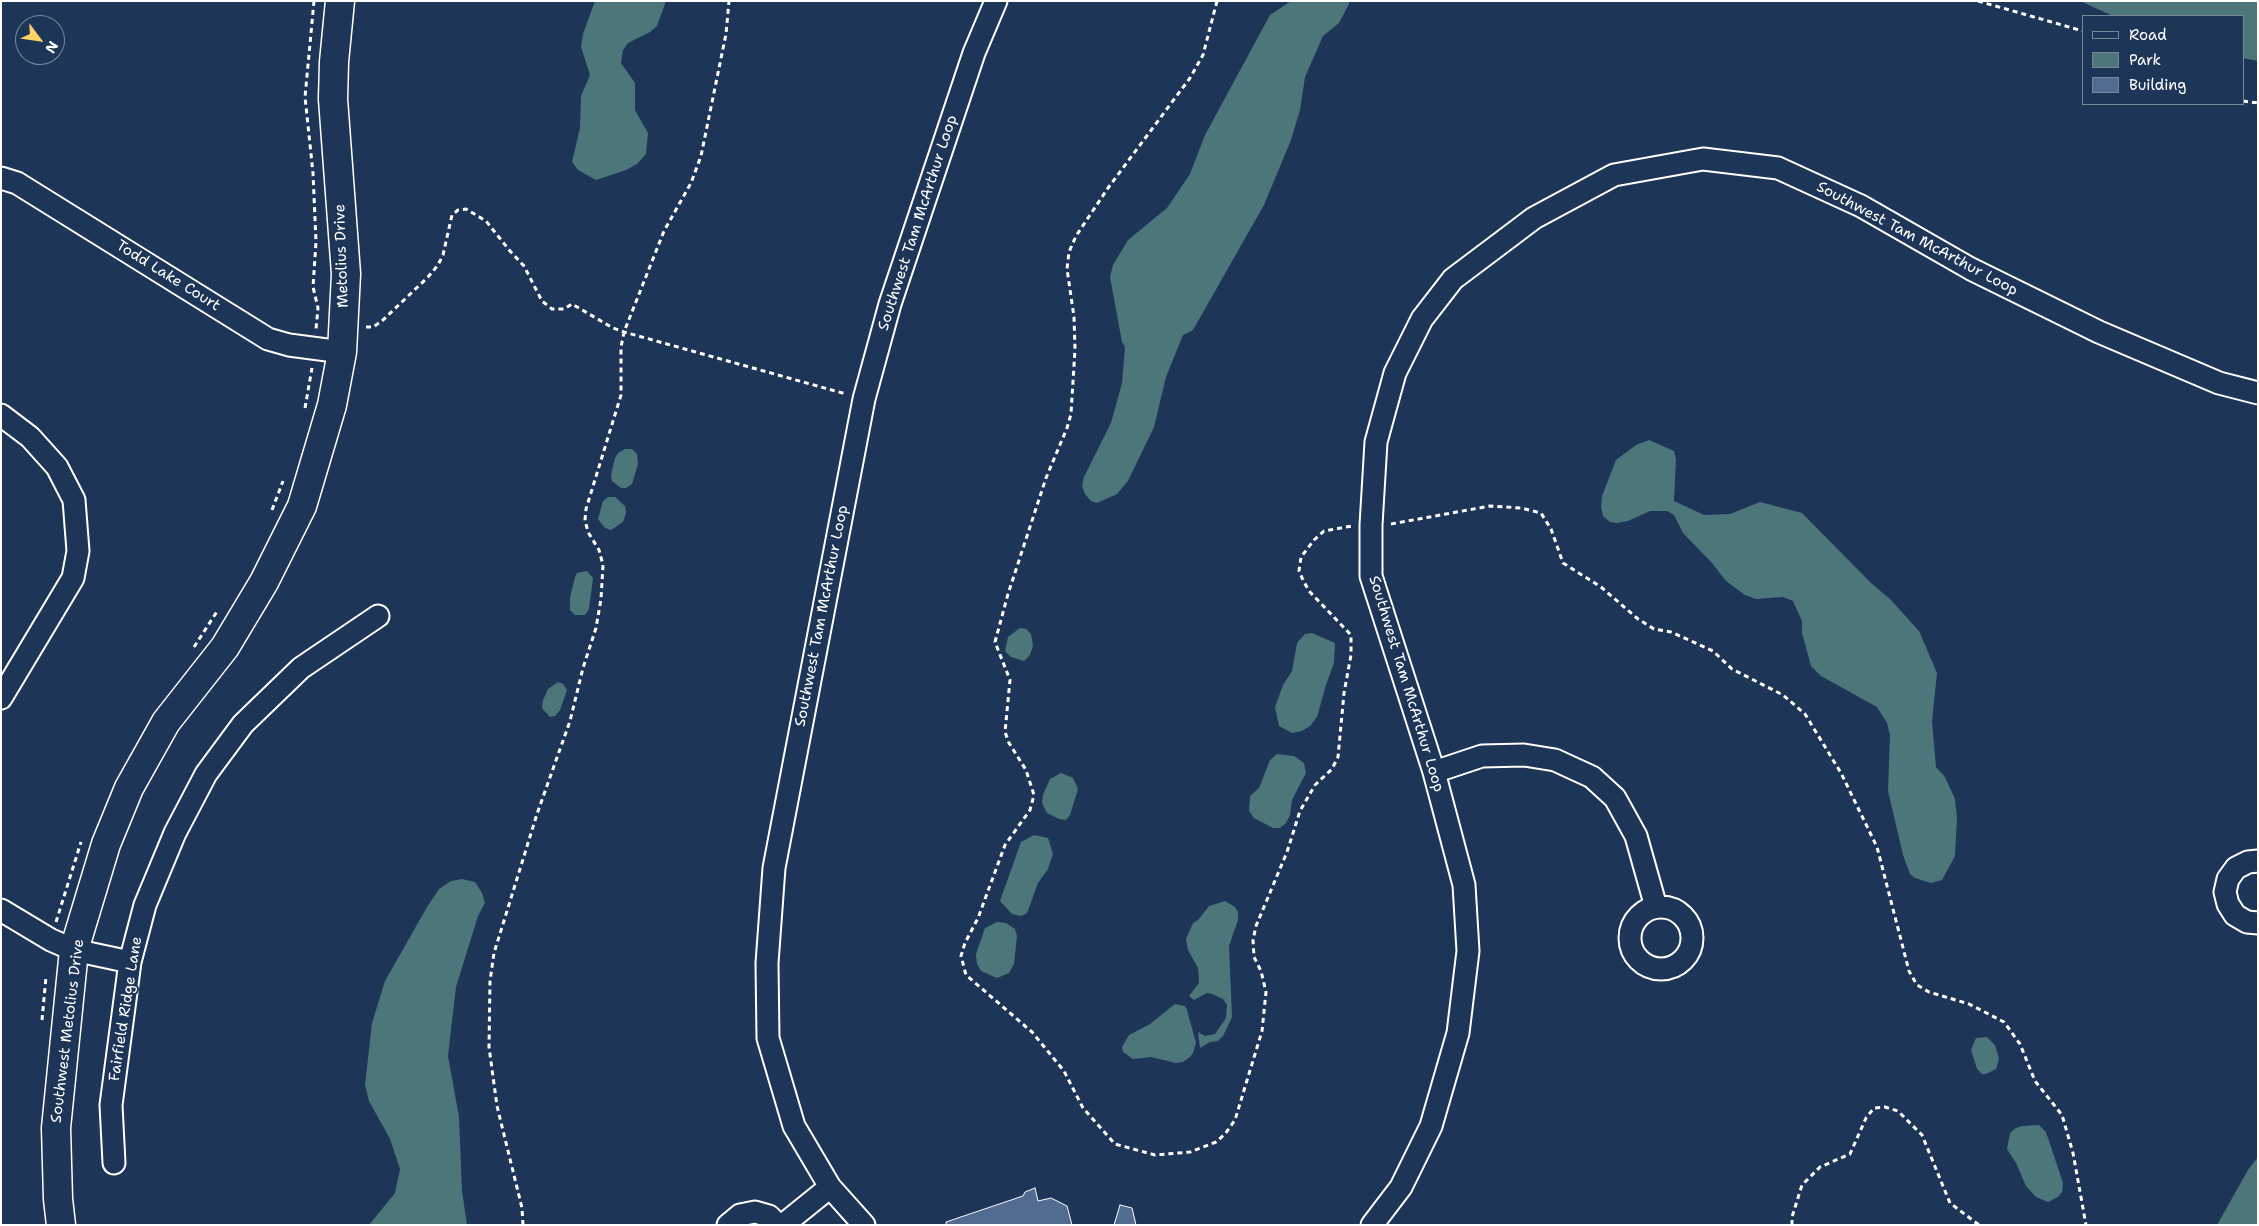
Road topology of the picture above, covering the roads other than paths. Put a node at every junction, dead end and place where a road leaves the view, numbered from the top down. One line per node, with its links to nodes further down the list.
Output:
1 (340, 1): 4 (street, Metolius Drive)
2 (996, 1): 18 (street, Southwest Tam McArthur Loop)
3 (1, 178): 4 (street, Todd Lake Court)
4 (342, 352): 7 (street, Metolius Drive)
5 (2258, 393): 10 (street, Southwest Tam McArthur Loop)
6 (1, 415): 9 (street)
7 (302, 506): 15 (street, Southwest Metolius Drive)
8 (378, 616): 16 (street, Fairfield Ridge Lane)
9 (1, 698)
10 (1434, 772): 12 (street); 24 (street, Southwest Tam McArthur Loop)
11 (2258, 861): 14 (street)
12 (1656, 907)
13 (1, 910): 15 (street)
14 (2258, 923)
15 (62, 945): 16 (street); 19 (street, Southwest Metolius Drive)
16 (130, 962): 17 (street, Fairfield Ridge Lane)
17 (114, 1163)
18 (830, 1187): 22 (street); 23 (street, Southwest Tam McArthur Loop)
19 (61, 1225)
20 (728, 1225): 21 (street)
21 (778, 1225)
22 (783, 1225)
23 (864, 1225)
24 (1372, 1225)

